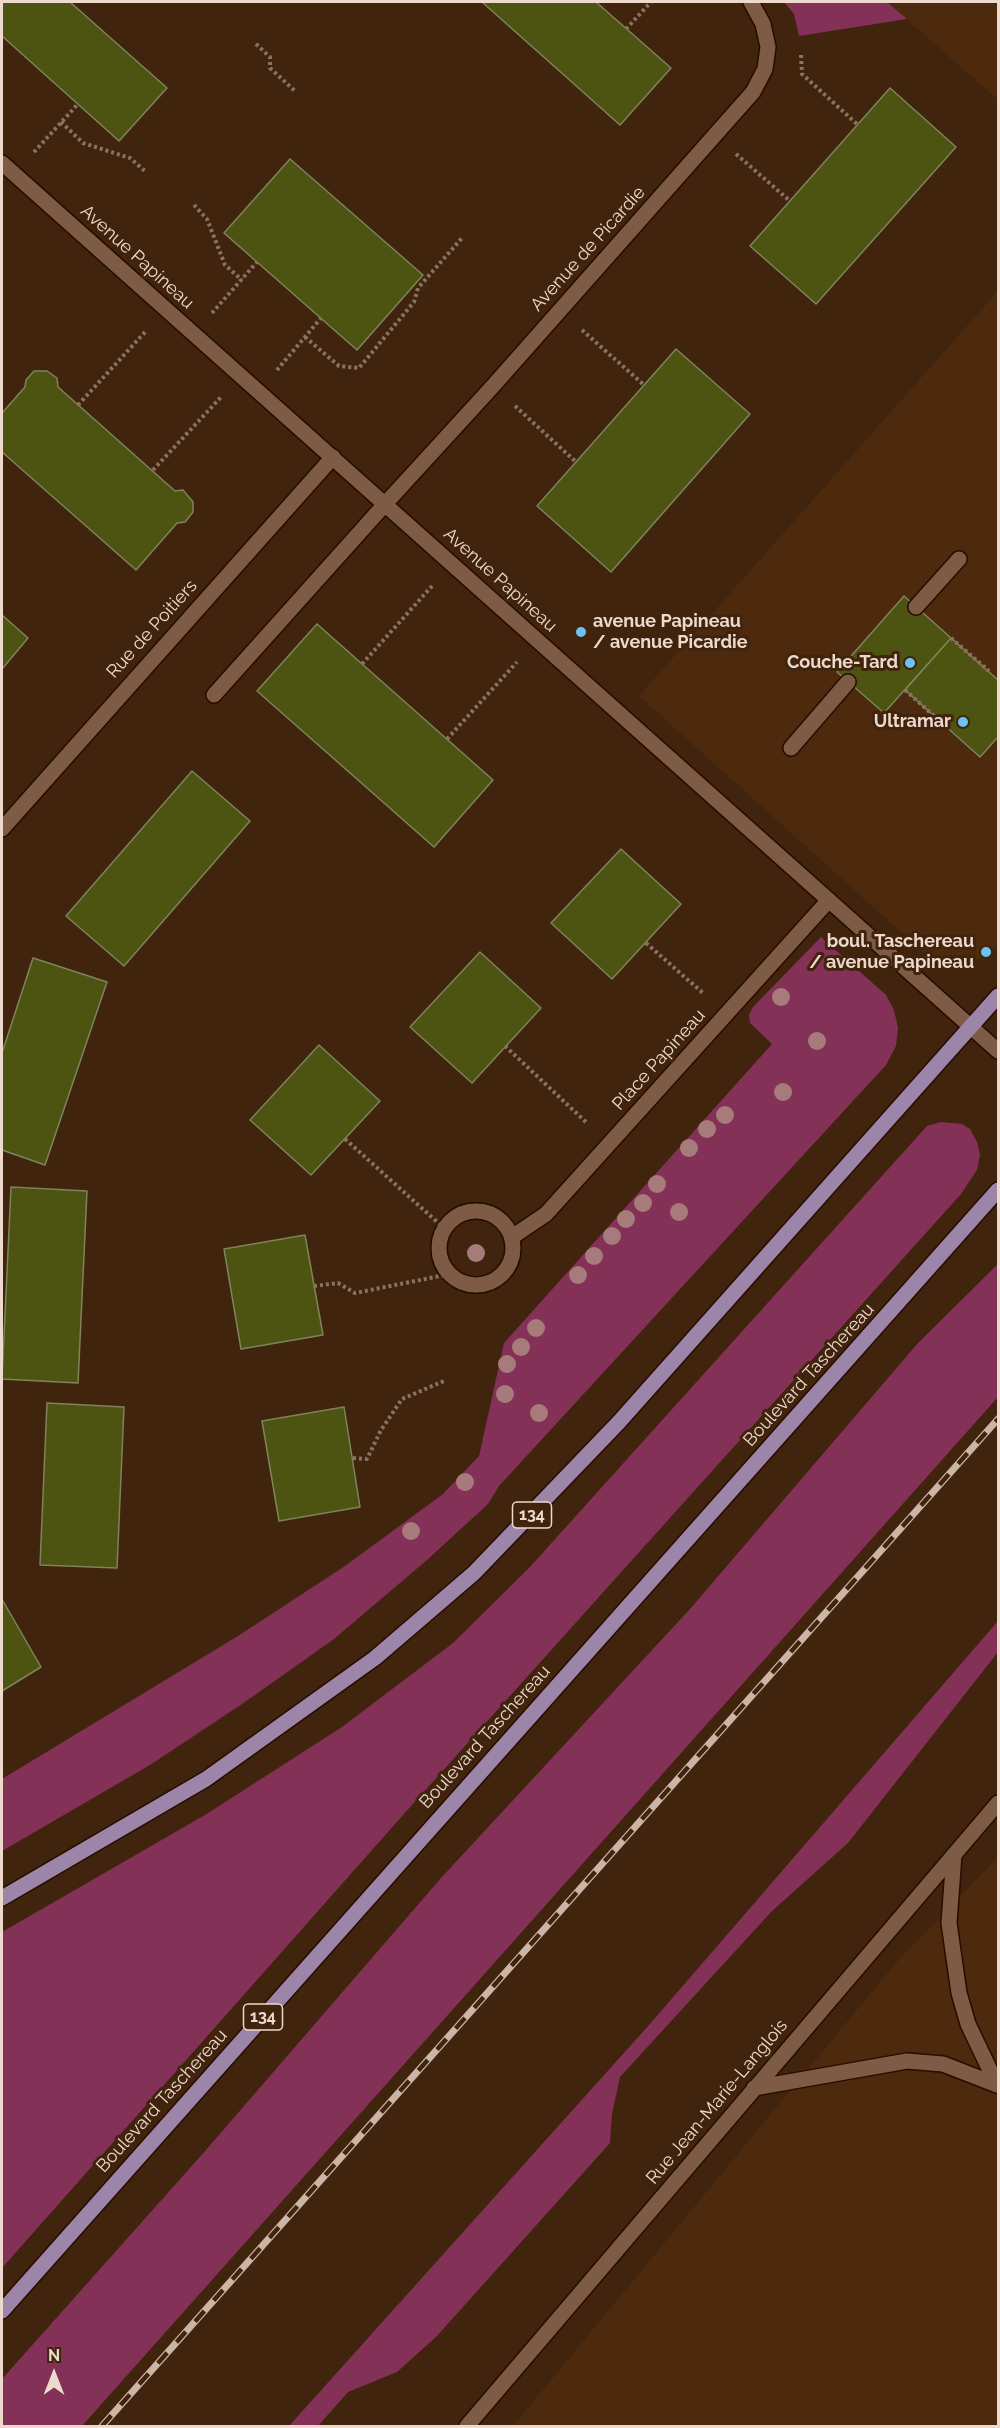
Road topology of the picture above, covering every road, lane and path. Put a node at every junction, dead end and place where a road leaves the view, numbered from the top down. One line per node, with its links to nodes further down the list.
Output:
1 (651, 2): 3 (path)
2 (751, 2): 10 (street, Avenue de Picardie)
3 (627, 29)
4 (256, 44): 6 (path)
5 (801, 55): 9 (path)
6 (295, 91)
7 (78, 104): 8 (path)
8 (62, 122): 12 (path); 13 (path)
9 (858, 125)
10 (715, 135): 14 (path); 20 (street, Avenue de Picardie)
11 (2, 163): 13 (street, Avenue Papineau)
12 (145, 171)
13 (14, 174): 19 (street, Avenue Papineau)
14 (790, 201)
15 (194, 205): 18 (path)
16 (462, 238): 23 (path)
17 (257, 262): 18 (path)
18 (242, 280): 22 (path)
19 (166, 309): 22 (street, Avenue Papineau); 28 (path)
20 (560, 311): 25 (path); 26 (street, Avenue de Picardie)
21 (321, 318): 23 (path)
22 (195, 334): 24 (street, Avenue Papineau)
23 (305, 337): 27 (path)
24 (241, 375): 27 (street, Avenue Papineau); 31 (path)
25 (644, 385)
26 (494, 386): 30 (path); 32 (street, Avenue de Picardie)
27 (259, 391): 29 (street, Avenue Papineau)
28 (78, 405)
29 (333, 457): 32 (street, Avenue Papineau); 46 (street, Rue de Poitiers)
30 (576, 462)
31 (153, 470)
32 (386, 503): 34 (street, Avenue Papineau); 42 (street, Avenue de Picardie)
33 (959, 559): 35 (street)
34 (453, 563): 37 (street, Avenue Papineau); 38 (path)
35 (916, 607)
36 (951, 638): 39 (path)
37 (538, 640): 44 (path); 47 (street, Avenue Papineau)
38 (362, 664)
39 (989, 671)
40 (848, 682): 45 (street)
41 (905, 690): 43 (path)
42 (214, 695)
43 (942, 723)
44 (447, 739)
45 (791, 748)
46 (2, 829)
47 (829, 900): 50 (street, Place Papineau); 51 (street, Avenue Papineau)
48 (646, 943): 50 (path)
49 (999, 996): 51 (main road, 134)
50 (727, 1013): 55 (street, Place Papineau)
51 (972, 1027): 53 (street, Avenue Papineau); 65 (main road, 134)
52 (505, 1047): 55 (path)
53 (999, 1051)
54 (345, 1139): 57 (path)
55 (610, 1144): 58 (street, Place Papineau)
56 (999, 1190): 68 (main road, Boulevard Taschereau / 134)
57 (445, 1229): 58 (street); 59 (street)
58 (512, 1237): 59 (street)
59 (450, 1274): 60 (path)
60 (314, 1286)
61 (444, 1381): 62 (path)
62 (352, 1458)
63 (999, 1803): 64 (street, Rue Jean-Marie-Langlois)
64 (954, 1856): 66 (street); 67 (street, Rue Jean-Marie-Langlois)
65 (2, 1898)
66 (998, 2086): 67 (street)
67 (754, 2088): 69 (street, Rue Jean-Marie-Langlois)
68 (2, 2311)
69 (467, 2427)

